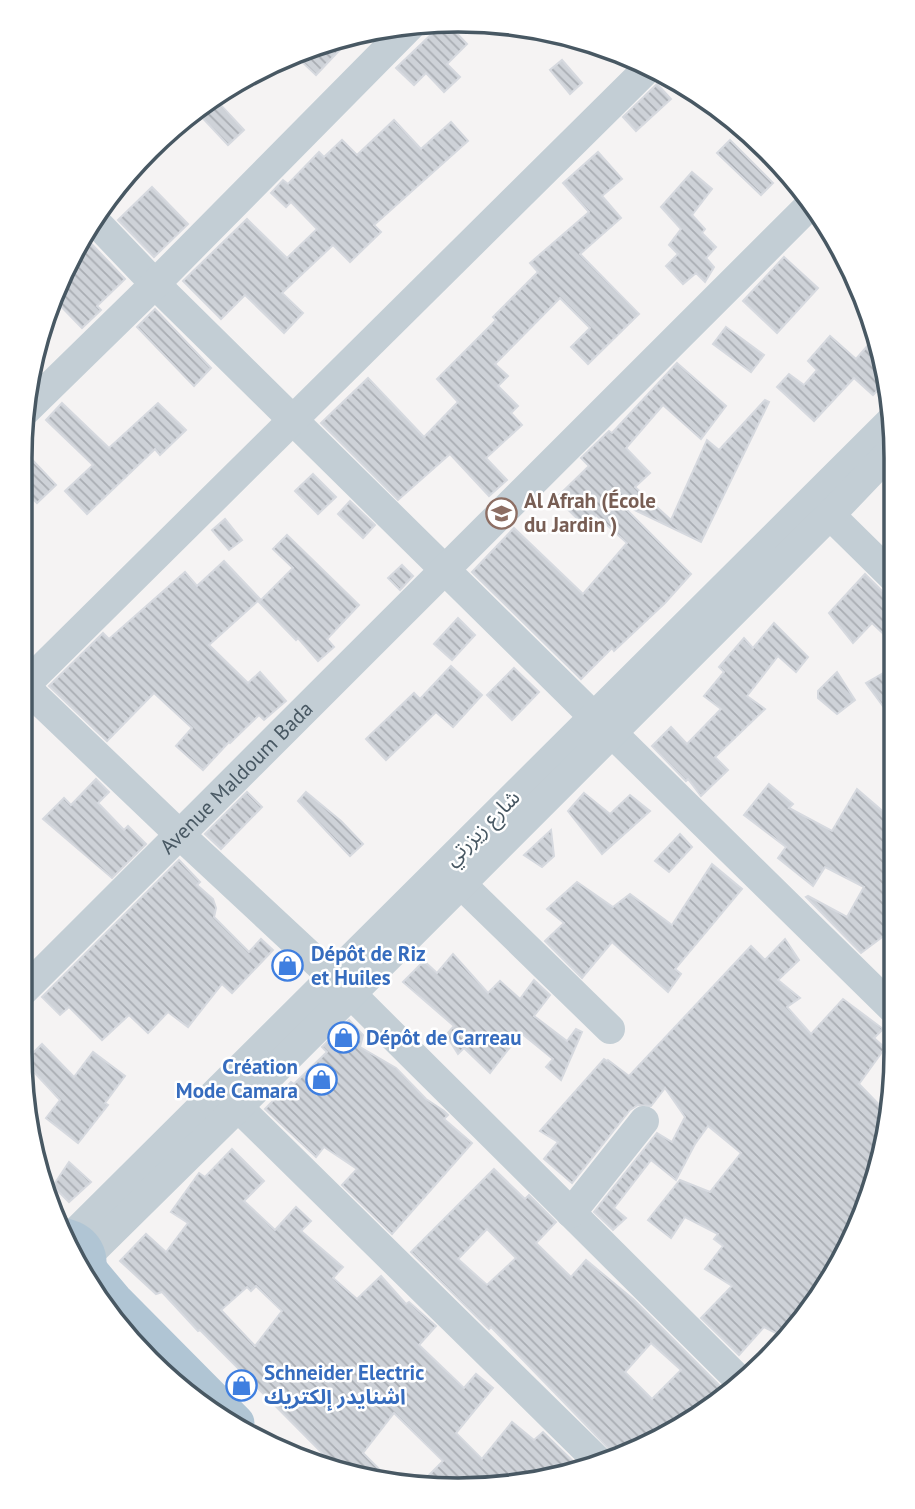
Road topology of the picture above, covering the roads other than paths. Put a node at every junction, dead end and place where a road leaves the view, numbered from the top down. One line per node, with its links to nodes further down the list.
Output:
1 (401, 35): 5 (street)
2 (643, 73): 7 (street)
3 (804, 211): 11 (street, Avenue Maldoum Bada)
4 (100, 226): 5 (street)
5 (155, 284): 6 (street); 7 (street)
6 (35, 401)
7 (293, 421): 11 (street); 13 (street)
8 (883, 430): 15 (street, شارع زيزرتي)
9 (884, 459): 10 (street, شارع زيزرتي)
10 (830, 515): 12 (street); 15 (street, شارع زيزرتي)
11 (449, 565): 15 (street); 16 (street, Avenue Maldoum Bada)
12 (884, 568)
13 (32, 676)
14 (32, 695): 16 (street)
15 (602, 724): 17 (street, شارع زيزرتي); 19 (street, شارع زيزرتي); 20 (street)
16 (179, 834): 18 (street, Avenue Maldoum Bada); 19 (street)
17 (460, 883): 19 (street, شارع زيزرتي); 21 (street)
18 (32, 982)
19 (342, 986): 22 (street, شارع زيزرتي); 24 (street); 25 (street, شارع زيزرتي)
20 (884, 999)
21 (610, 1029)
22 (238, 1107): 26 (street, شارع زيزرتي); 30 (street)
23 (644, 1121): 24 (street)
24 (571, 1213): 28 (street)
25 (82, 1252)
26 (82, 1252)
27 (95, 1274): 29 (main road)
28 (734, 1375)
29 (214, 1401)
30 (592, 1456)

